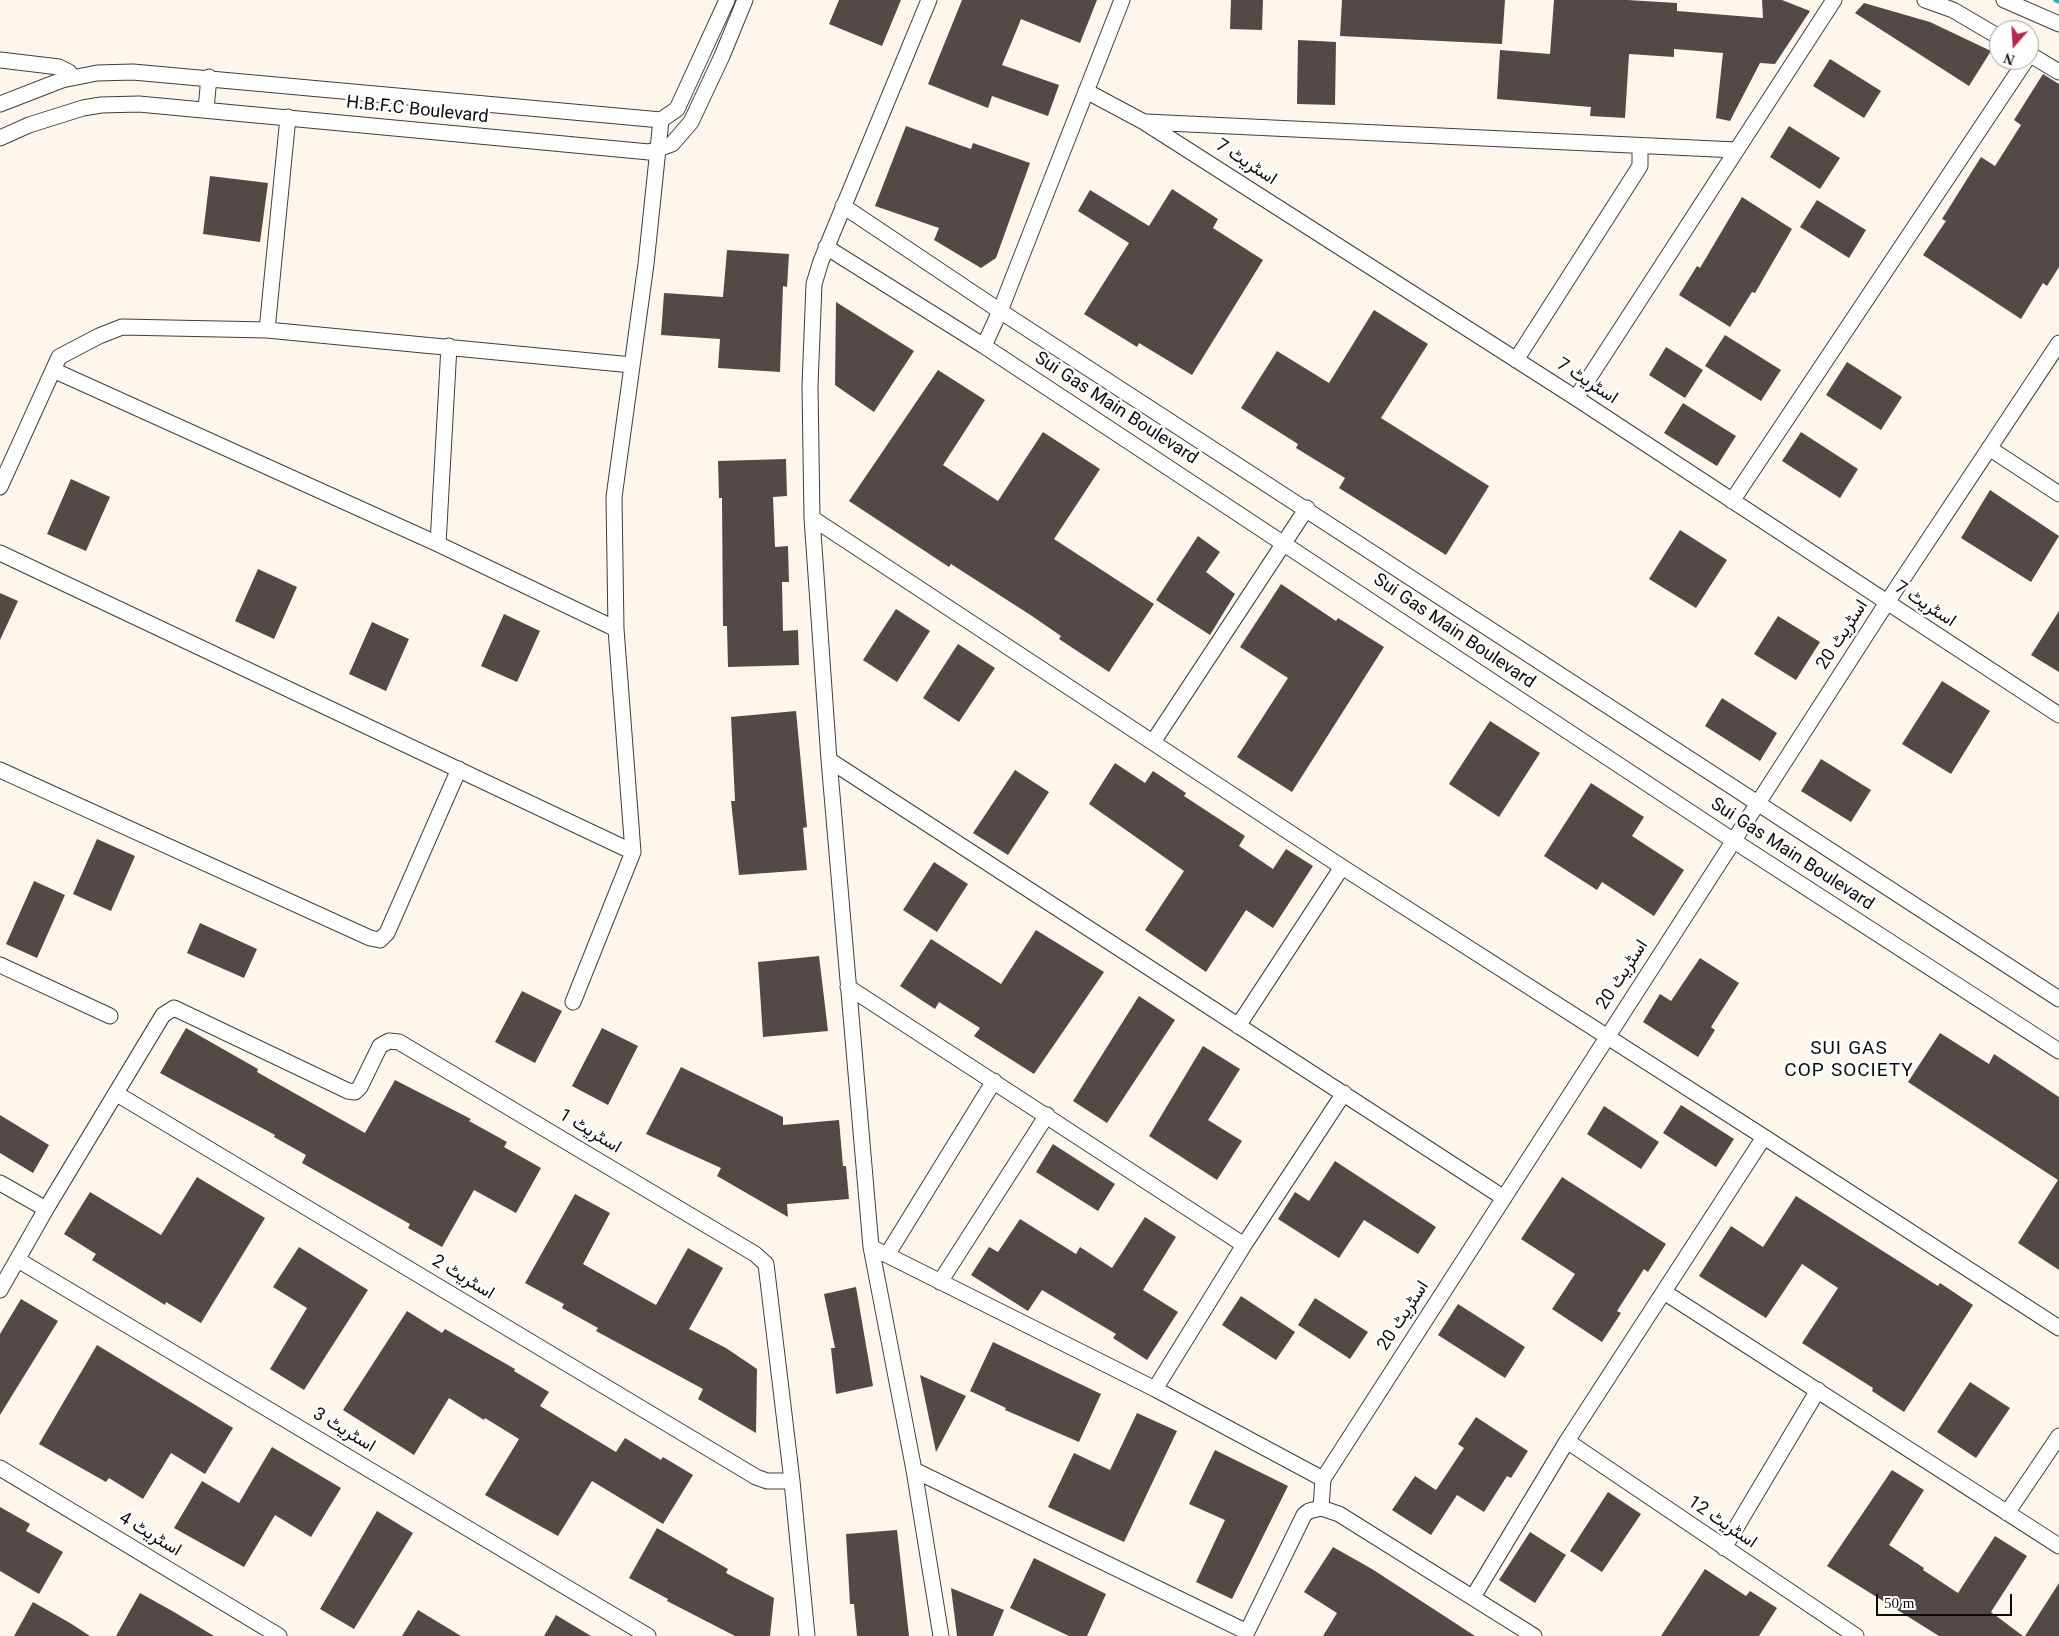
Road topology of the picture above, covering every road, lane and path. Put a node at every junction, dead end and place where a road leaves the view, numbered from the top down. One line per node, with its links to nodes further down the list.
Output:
1 (727, 0): 20 (street)
2 (745, 0): 24 (street)
3 (930, 0): 26 (street)
4 (1122, 0): 16 (street)
5 (1834, 0): 25 (street)
6 (1925, 0): 9 (street)
7 (2004, 0): 8 (street)
8 (2059, 24)
9 (1989, 30)
10 (0, 60): 15 (street)
11 (2039, 61): 13 (street)
12 (2019, 70): 40 (street)
13 (2059, 72)
14 (210, 77): 15 (street, H.B.F.C Boulevard); 18 (street); 20 (street, H.B.F.C Boulevard)
15 (72, 78): 17 (street, H.B.F.C Boulevard)
16 (1086, 91): 21 (street, اسٹریٹ 7); 28 (street)
17 (0, 104)
18 (206, 109): 19 (street, H.B.F.C Boulevard); 22 (street, H.B.F.C Boulevard)
19 (288, 117): 24 (street, H.B.F.C Boulevard); 29 (street)
20 (661, 120): 24 (street)
21 (1144, 122): 23 (street); 33 (street, اسٹریٹ 7)
22 (0, 138)
23 (1640, 146): 25 (street); 33 (street)
24 (660, 150): 34 (street)
25 (1736, 150): 36 (street)
26 (843, 206): 27 (street); 28 (street, Sui Gas Main Boulevard)
27 (826, 247): 32 (street, Sui Gas Main Boulevard); 42 (street)
28 (1000, 311): 32 (street); 41 (street, Sui Gas Main Boulevard)
29 (267, 330): 31 (street); 35 (street)
30 (2059, 343): 37 (street, اسٹریٹ 20)
31 (449, 346): 34 (street); 44 (street)
32 (984, 346): 43 (street, Sui Gas Main Boulevard)
33 (1516, 360): 36 (street, اسٹریٹ 7)
34 (632, 365): 47 (street)
35 (53, 370): 38 (street); 44 (street)
36 (1576, 398): 40 (street, اسٹریٹ 7)
37 (1989, 448): 39 (street); 46 (street, اسٹریٹ 20)
38 (0, 487)
39 (2059, 494)
40 (1732, 500): 46 (street, اسٹریٹ 7)
41 (1307, 508): 43 (street); 53 (street, Sui Gas Main Boulevard)
42 (812, 518): 49 (street); 50 (street)
43 (1284, 543): 49 (street); 54 (street, Sui Gas Main Boulevard)
44 (438, 544): 47 (street)
45 (0, 553): 51 (street)
46 (1886, 604): 48 (street, اسٹریٹ 7); 53 (street, اسٹریٹ 20)
47 (616, 629): 55 (street)
48 (2059, 715)
49 (1153, 742): 56 (street)
50 (829, 760): 58 (street); 62 (street)
51 (458, 769): 52 (street); 55 (street)
52 (0, 770)
53 (1759, 802): 54 (street, اسٹریٹ 20); 59 (street, Sui Gas Main Boulevard)
54 (1734, 841): 63 (street, اسٹریٹ 20); 64 (street, Sui Gas Main Boulevard)
55 (633, 852): 60 (street)
56 (1342, 867): 62 (street); 63 (street)
57 (0, 965): 61 (street)
58 (848, 987): 65 (street); 74 (street)
59 (2059, 998)
60 (573, 1002)
61 (110, 1016)
62 (1238, 1026): 66 (street)
63 (1607, 1037): 69 (street); 71 (street, اسٹریٹ 20)
64 (2059, 1051)
65 (994, 1081): 68 (street); 75 (street)
66 (1344, 1093): 71 (street); 73 (street)
67 (117, 1094): 72 (street); 88 (street, اسٹریٹ 2); 88 (street, اسٹریٹ 1)
68 (1047, 1115): 73 (street); 77 (street)
69 (1764, 1137): 79 (street); 80 (street)
70 (0, 1183): 72 (street)
71 (1504, 1198): 87 (street, اسٹریٹ 20)
72 (46, 1209): 76 (street)
73 (1244, 1245): 81 (street)
74 (871, 1247): 75 (street); 86 (street)
75 (887, 1255): 77 (street)
76 (18, 1260): 78 (street); 96 (street, اسٹریٹ 3)
77 (940, 1282): 81 (street)
78 (0, 1290)
79 (1664, 1292): 82 (street); 84 (street)
80 (2059, 1328)
81 (1155, 1389): 87 (street)
82 (1818, 1390): 90 (street); 92 (street)
83 (2059, 1436): 90 (street)
84 (1567, 1441): 92 (street, اسٹریٹ 12); 93 (street)
85 (0, 1468): 95 (street, اسٹریٹ 4)
86 (914, 1470): 94 (street); 98 (street)
87 (1323, 1479): 89 (street, اسٹریٹ 20)
88 (792, 1481): 97 (street)
89 (1321, 1508): 93 (street); 94 (street)
90 (2007, 1513): 91 (street)
91 (2059, 1546)
92 (1724, 1548): 100 (street, اسٹریٹ 12)
93 (1473, 1597): 99 (street)
94 (1246, 1634)
95 (279, 1636)
96 (648, 1636)
97 (807, 1636)
98 (941, 1636)
99 (1534, 1636)
100 (1856, 1636)

